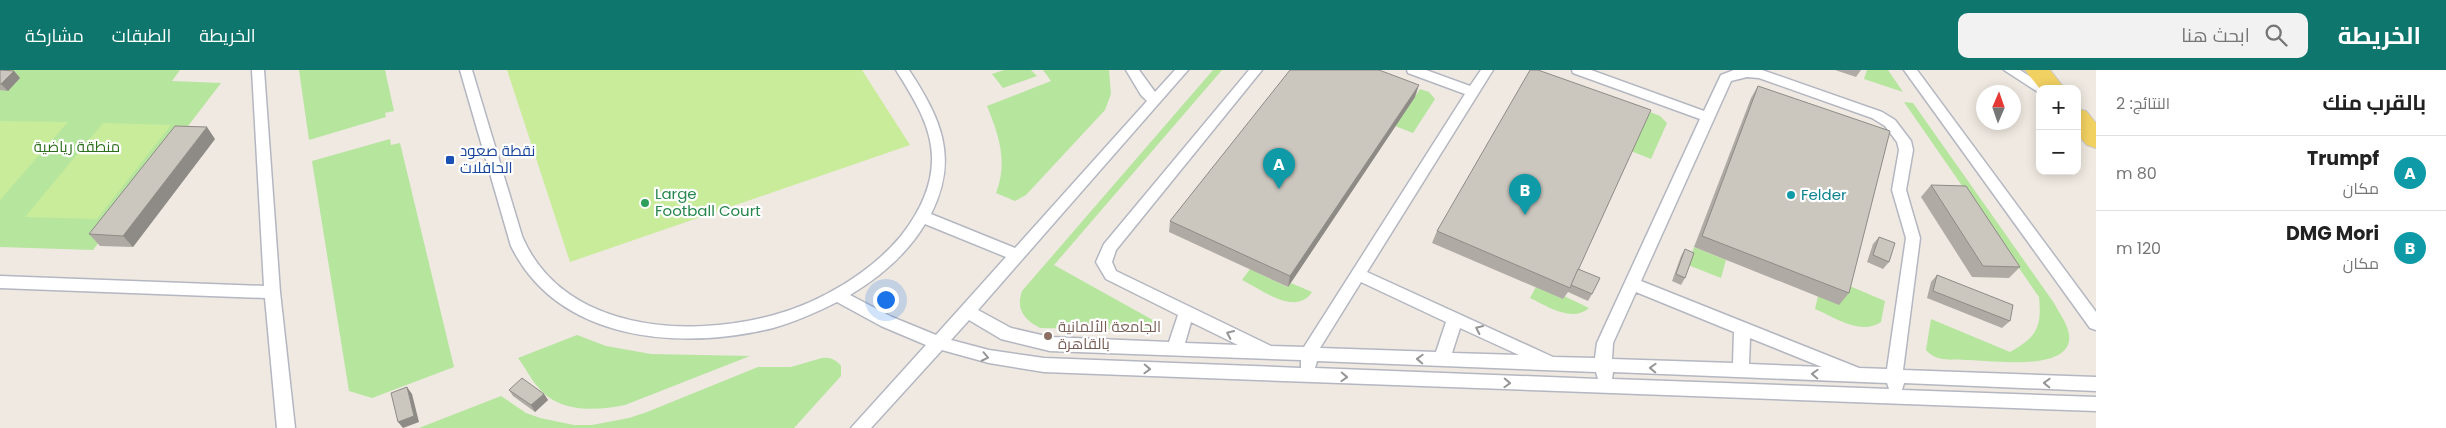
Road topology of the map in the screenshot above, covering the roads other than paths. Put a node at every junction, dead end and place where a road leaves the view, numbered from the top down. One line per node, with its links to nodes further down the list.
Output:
1 (258, 70): 25 (lane)
2 (466, 70): 26 (lane)
3 (902, 70): 20 (lane)
4 (1132, 70): 16 (lane)
5 (1182, 70): 16 (lane)
6 (1256, 70): 28 (lane)
7 (1413, 70): 15 (lane)
8 (1487, 70): 15 (lane)
9 (1578, 70): 17 (lane)
10 (1910, 70): 30 (lane)
11 (2010, 70): 13 (lane)
12 (2037, 70): 14 (main road)
13 (2036, 85)
14 (2050, 85)
15 (1473, 92): 22 (lane)
16 (1155, 100): 21 (lane)
17 (1708, 117): 24 (lane); 42 (lane)
18 (2081, 122): 19 (main road)
19 (2096, 139)
20 (923, 217): 21 (lane); 26 (lane)
21 (1018, 256): 27 (lane)
22 (1358, 274): 29 (lane); 35 (lane)
23 (0, 282): 25 (lane)
24 (1631, 284): 31 (lane); 38 (lane)
25 (272, 292): 47 (lane)
26 (838, 295): 32 (lane)
27 (967, 312): 32 (lane); 33 (lane)
28 (1186, 313): 33 (lane); 34 (lane, one-way to 28)
29 (1455, 318): 36 (lane); 37 (lane, one-way to 29)
30 (2096, 324)
31 (1742, 329): 39 (lane); 41 (lane)
32 (939, 343): 40 (lane, one-way to 40); 48 (lane)
33 (1175, 350): 34 (lane)
34 (1273, 354): 35 (lane)
35 (1309, 356): 36 (lane, one-way to 35); 40 (lane)
36 (1442, 360): 37 (lane)
37 (1555, 364): 38 (lane)
38 (1603, 366): 39 (lane, one-way to 38); 44 (lane)
39 (1740, 371): 41 (lane, one-way to 39)
40 (1308, 375): 44 (lane, one-way to 44)
41 (1866, 376): 42 (lane)
42 (1894, 378): 43 (lane, one-way to 42); 45 (lane)
43 (2096, 384)
44 (1608, 387): 45 (lane)
45 (1898, 398): 46 (lane)
46 (2096, 404)
47 (286, 428)
48 (860, 428)

